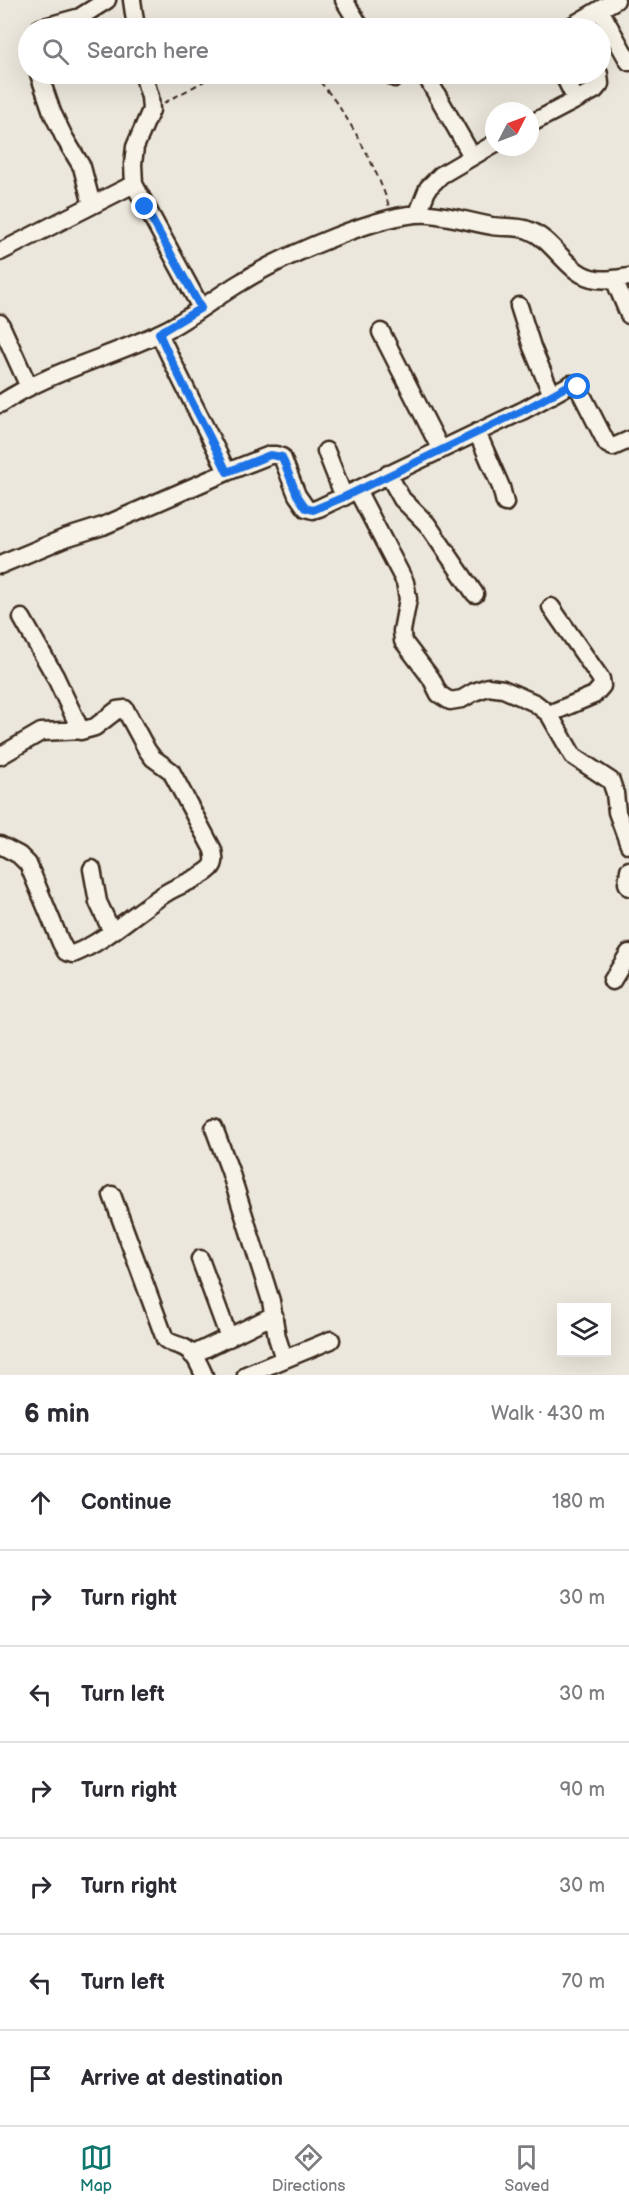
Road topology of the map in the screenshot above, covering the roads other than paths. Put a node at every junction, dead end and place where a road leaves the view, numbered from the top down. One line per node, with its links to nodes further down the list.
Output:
1 (107, 0): 6 (street)
2 (132, 0): 7 (street)
3 (344, 0): 8 (street)
4 (616, 0): 5 (street)
5 (600, 10): 9 (street); 10 (street)
6 (76, 18)
7 (135, 18)
8 (355, 18)
9 (588, 18)
10 (604, 18)
11 (611, 30): 12 (street)
12 (629, 62)
13 (42, 84): 23 (street)
14 (146, 84): 22 (street)
15 (431, 84): 21 (street)
16 (569, 84): 18 (street)
17 (600, 84): 18 (street)
18 (576, 100): 19 (street)
19 (539, 119)
20 (485, 149): 21 (street)
21 (472, 156): 24 (street)
22 (134, 184): 23 (street); 28 (street)
23 (92, 205): 25 (street)
24 (418, 213): 26 (street); 28 (street)
25 (0, 252)
26 (622, 278): 29 (street)
27 (519, 306): 34 (street)
28 (201, 308): 32 (street)
29 (629, 315)
30 (0, 323): 33 (street)
31 (381, 332): 38 (street)
32 (159, 333): 33 (street); 40 (street)
33 (29, 387): 35 (street)
34 (552, 395): 36 (street); 37 (street)
35 (0, 404)
36 (477, 432): 38 (street); 43 (street)
37 (629, 440)
38 (441, 450): 41 (street)
39 (326, 451): 42 (street)
40 (227, 472): 42 (street); 44 (street)
41 (388, 474): 42 (street); 45 (street)
42 (350, 494): 48 (street)
43 (505, 503)
44 (0, 565)
45 (475, 594)
46 (551, 606): 48 (street)
47 (22, 618): 49 (street)
48 (549, 714): 52 (street)
49 (81, 730): 50 (street); 56 (street)
50 (0, 756)
51 (0, 845): 56 (street)
52 (629, 845)
53 (92, 869): 56 (street)
54 (629, 870): 55 (street)
55 (629, 887)
56 (112, 932)
57 (629, 953): 58 (street)
58 (612, 981)
59 (214, 1128): 62 (street)
60 (112, 1196): 65 (street)
61 (200, 1260): 63 (street)
62 (274, 1315): 63 (street); 66 (street)
63 (229, 1338): 65 (street)
64 (331, 1340): 66 (street)
65 (192, 1355): 67 (street)
66 (285, 1359): 68 (street)
67 (204, 1375)
68 (246, 1375)

